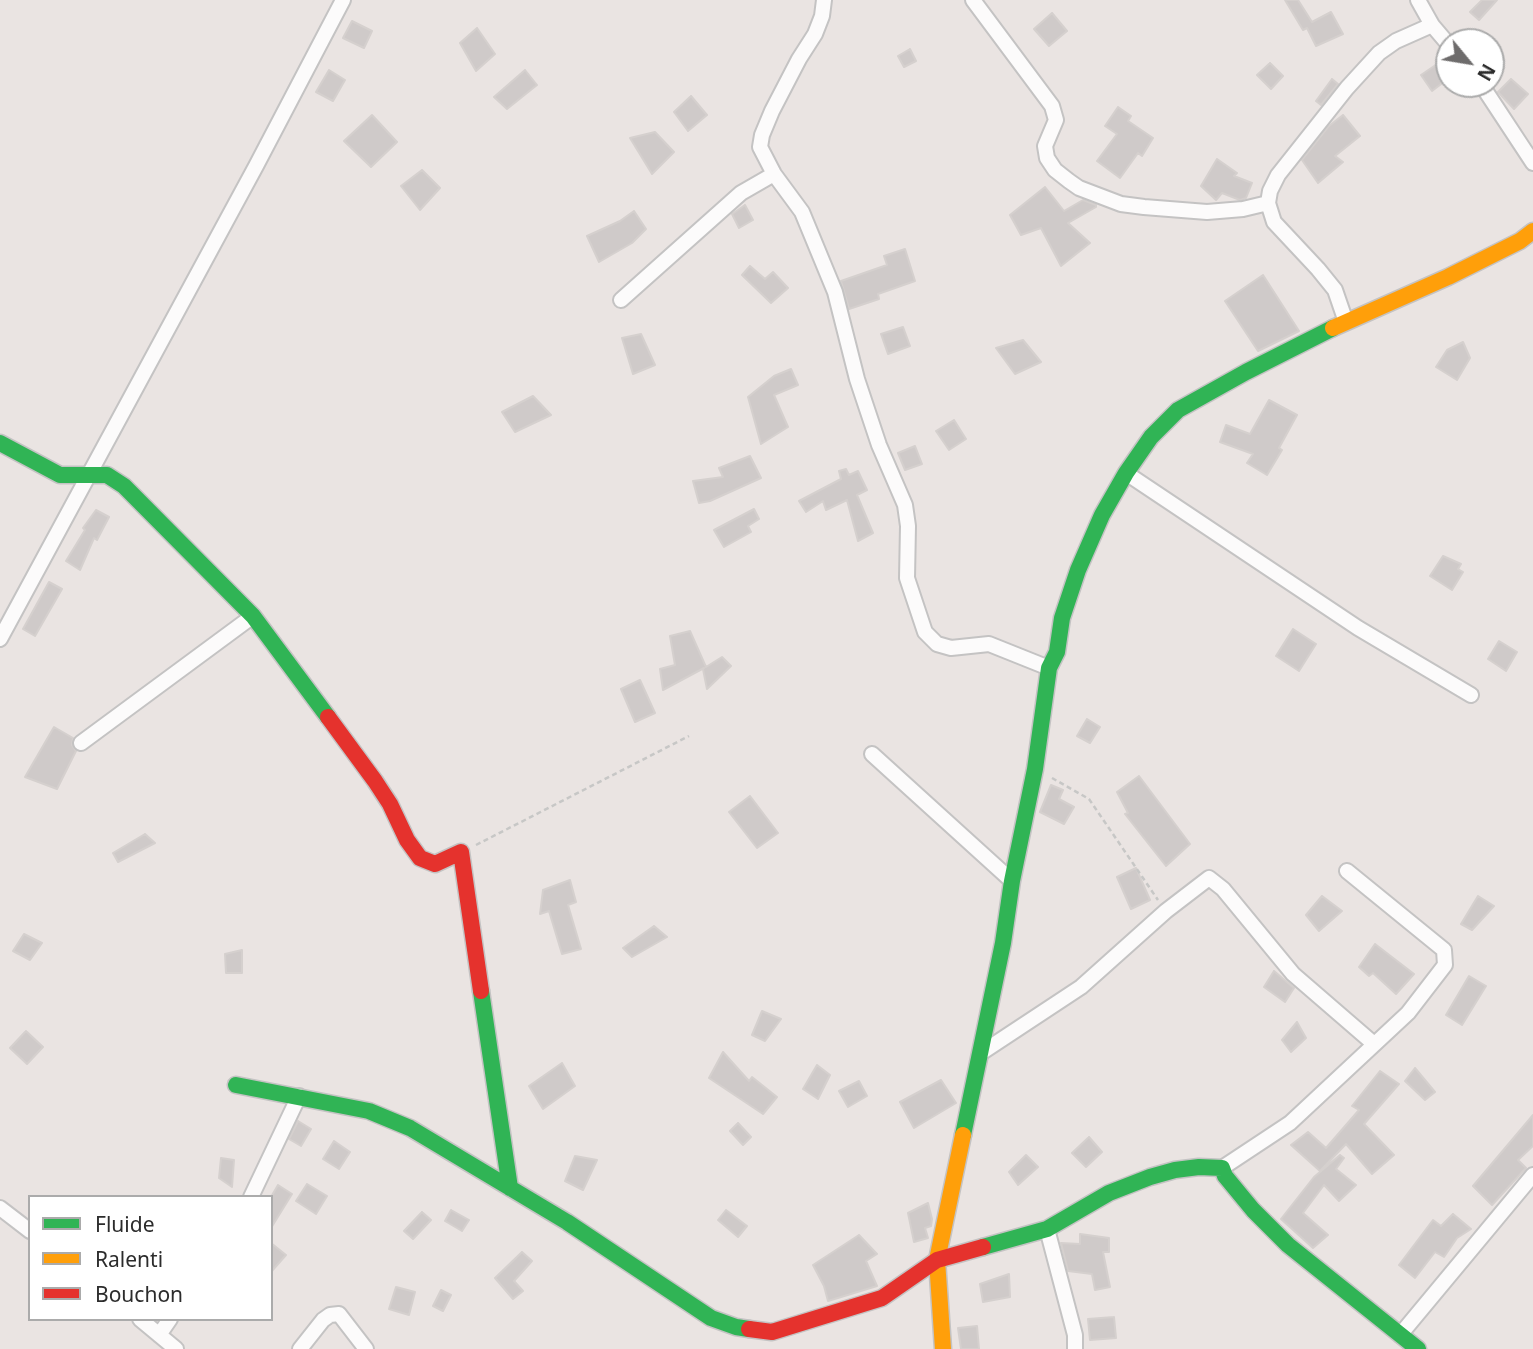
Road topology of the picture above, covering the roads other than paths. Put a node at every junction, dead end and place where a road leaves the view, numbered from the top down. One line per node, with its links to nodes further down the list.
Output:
1 (343, 0): 16 (street)
2 (824, 0): 9 (street)
3 (973, 0): 10 (street)
4 (1418, 0): 5 (street)
5 (1432, 26): 6 (street); 10 (street)
6 (1435, 29)
7 (1490, 98): 8 (street)
8 (1533, 163)
9 (774, 174): 12 (street); 19 (street)
10 (1268, 203): 13 (street)
11 (1533, 231): 13 (street)
12 (621, 300)
13 (1346, 322): 15 (street)
14 (0, 443): 16 (street)
15 (1126, 473): 19 (street); 20 (street)
16 (87, 475): 17 (street); 18 (street)
17 (253, 616): 21 (street); 31 (street)
18 (0, 639)
19 (1049, 668): 24 (street)
20 (1471, 695)
21 (81, 743)
22 (872, 754): 24 (street)
23 (1347, 872): 25 (street)
24 (1012, 881): 26 (street)
25 (1374, 1044): 26 (street); 29 (street)
26 (981, 1053): 36 (street)
27 (236, 1085): 28 (street)
28 (299, 1096): 31 (street); 32 (street)
29 (1222, 1168): 35 (street); 40 (street)
30 (1533, 1175): 40 (street)
31 (510, 1188): 36 (street)
32 (252, 1195)
33 (0, 1208): 34 (street)
34 (28, 1229)
35 (1047, 1229): 36 (street); 45 (street)
36 (937, 1260): 44 (street)
37 (143, 1321): 39 (street)
38 (169, 1321): 39 (street)
39 (159, 1335): 41 (street)
40 (1400, 1335): 46 (street)
41 (176, 1349)
42 (300, 1349): 43 (street)
43 (366, 1349)
44 (943, 1349)
45 (1075, 1349)
46 (1418, 1349)

